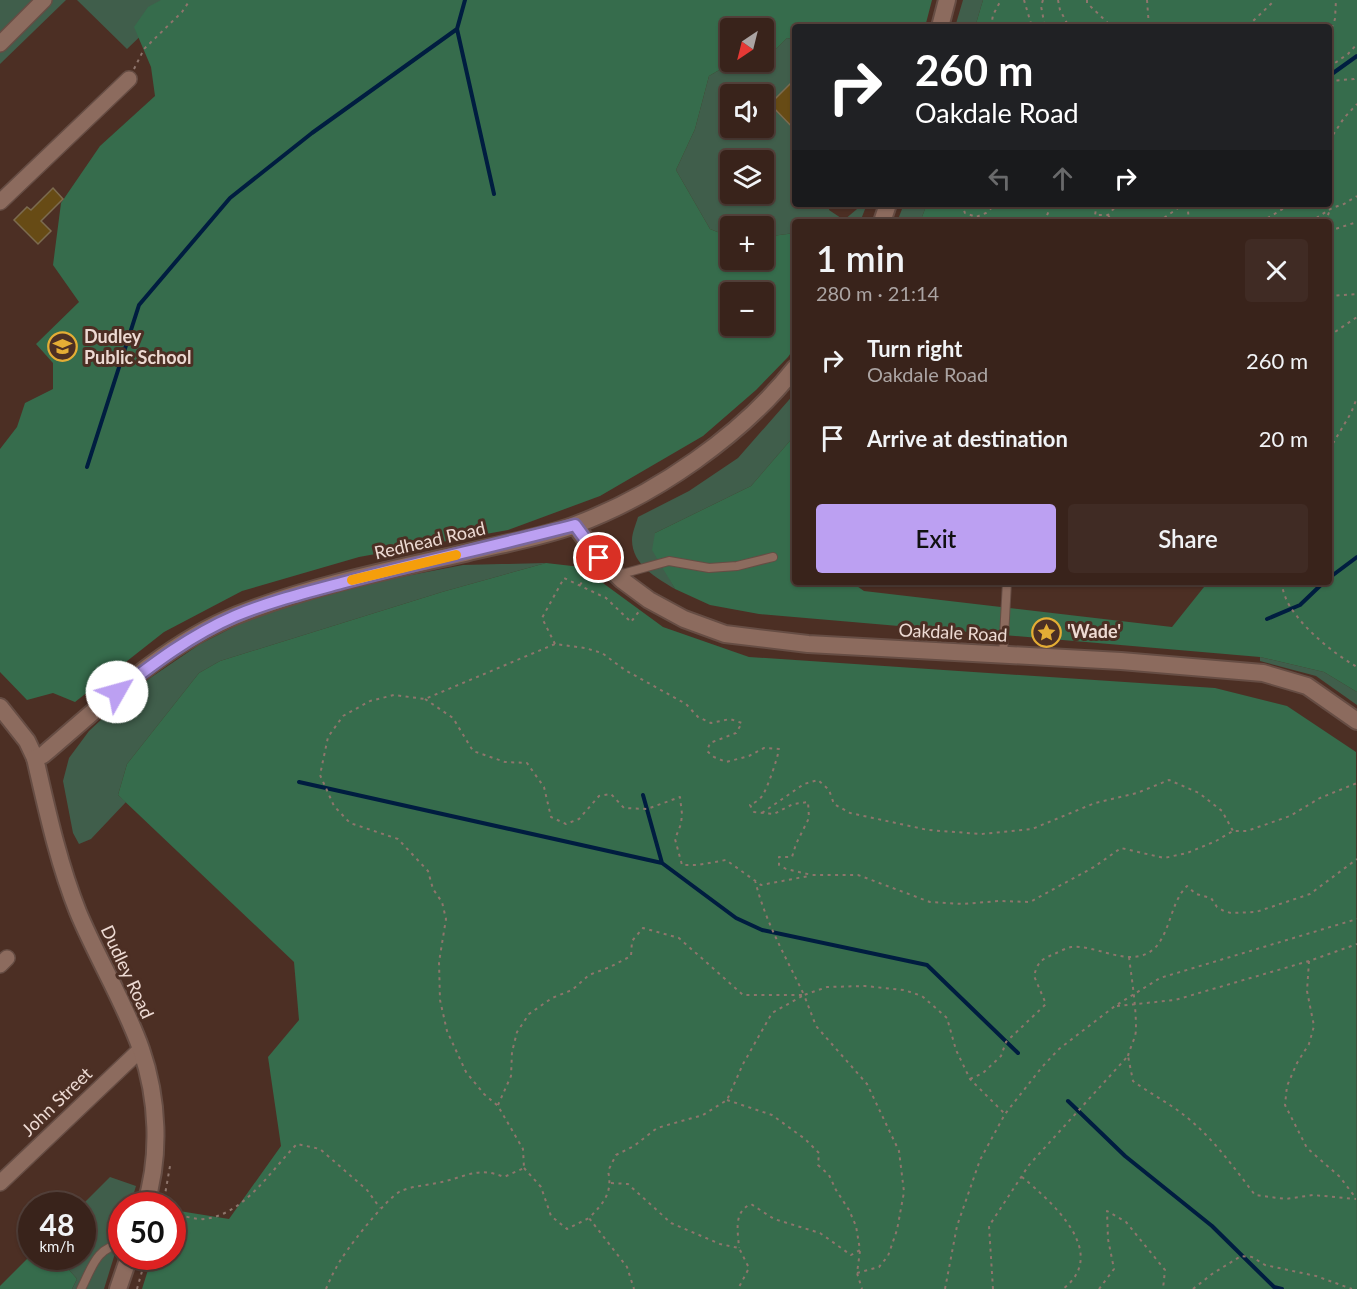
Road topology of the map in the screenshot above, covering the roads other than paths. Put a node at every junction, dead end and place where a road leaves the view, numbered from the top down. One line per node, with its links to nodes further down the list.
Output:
1 (44, 0): 4 (street)
2 (947, 0): 3 (main road)
3 (941, 24)
4 (0, 44)
5 (129, 79): 6 (street)
6 (0, 202)
7 (792, 373): 8 (main road, Redhead Road)
8 (575, 525): 10 (main road, Oakdale Road); 15 (main road, Redhead Road)
9 (773, 557): 10 (lane)
10 (617, 576): 12 (main road, Oakdale Road)
11 (1007, 585): 12 (lane)
12 (1004, 655): 14 (main road, Oakdale Road)
13 (0, 707): 15 (main road, Dudley Road)
14 (1357, 721)
15 (34, 758): 16 (main road, Dudley Road)
16 (141, 1049): 17 (street, John Street); 18 (main road, Dudley Road)
17 (0, 1183)
18 (148, 1192)
19 (108, 1248): 21 (lane)
20 (125, 1270): 22 (main road)
21 (81, 1289)
22 (118, 1289)

